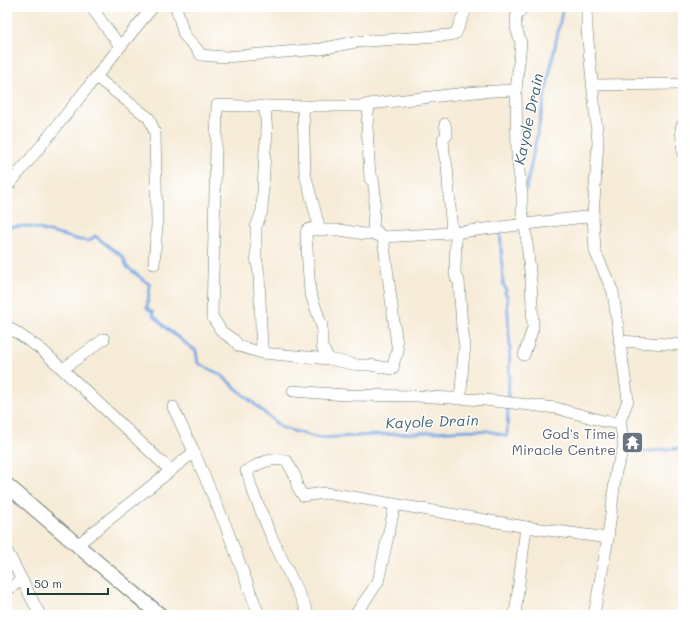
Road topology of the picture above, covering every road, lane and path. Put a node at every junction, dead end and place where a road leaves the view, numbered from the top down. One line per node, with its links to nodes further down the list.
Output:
1 (91, 7): 7 (street)
2 (153, 7): 7 (street)
3 (176, 7): 4 (street)
4 (467, 7)
5 (522, 7): 11 (street)
6 (587, 7): 10 (street)
7 (120, 46): 8 (street)
8 (96, 77): 18 (street); 24 (street)
9 (683, 84): 10 (street)
10 (593, 85): 19 (street)
11 (516, 90): 12 (street); 20 (street)
12 (369, 104): 14 (street); 23 (street)
13 (265, 106): 14 (street); 29 (street); 29 (street)
14 (303, 106): 21 (street)
15 (445, 124): 22 (street)
16 (683, 124): 17 (street)
17 (683, 153)
18 (7, 188)
19 (593, 216): 20 (street); 27 (street)
20 (525, 224): 22 (street); 30 (street)
21 (307, 230): 23 (street); 31 (street)
22 (452, 232): 23 (street); 34 (street)
23 (383, 238): 31 (street)
24 (154, 264)
25 (7, 326): 32 (street)
26 (104, 339): 32 (street)
27 (619, 341): 28 (street); 36 (street)
28 (683, 345)
29 (262, 353): 31 (street)
30 (524, 355)
31 (329, 360)
32 (63, 369): 38 (street)
33 (293, 391): 34 (street)
34 (458, 399): 36 (street)
35 (173, 407): 37 (street)
36 (620, 421): 42 (street)
37 (194, 452): 38 (street); 49 (street)
38 (171, 471): 43 (street)
39 (7, 485): 43 (main road)
40 (395, 504): 41 (street); 50 (street); 51 (street)
41 (526, 527): 42 (street); 52 (street)
42 (608, 538): 53 (street)
43 (77, 545): 48 (main road)
44 (7, 551): 45 (street)
45 (22, 580): 46 (street); 47 (street)
46 (7, 590)
47 (40, 615)
48 (160, 615)
49 (259, 615)
50 (310, 615)
51 (358, 615)
52 (515, 615)
53 (594, 615)

